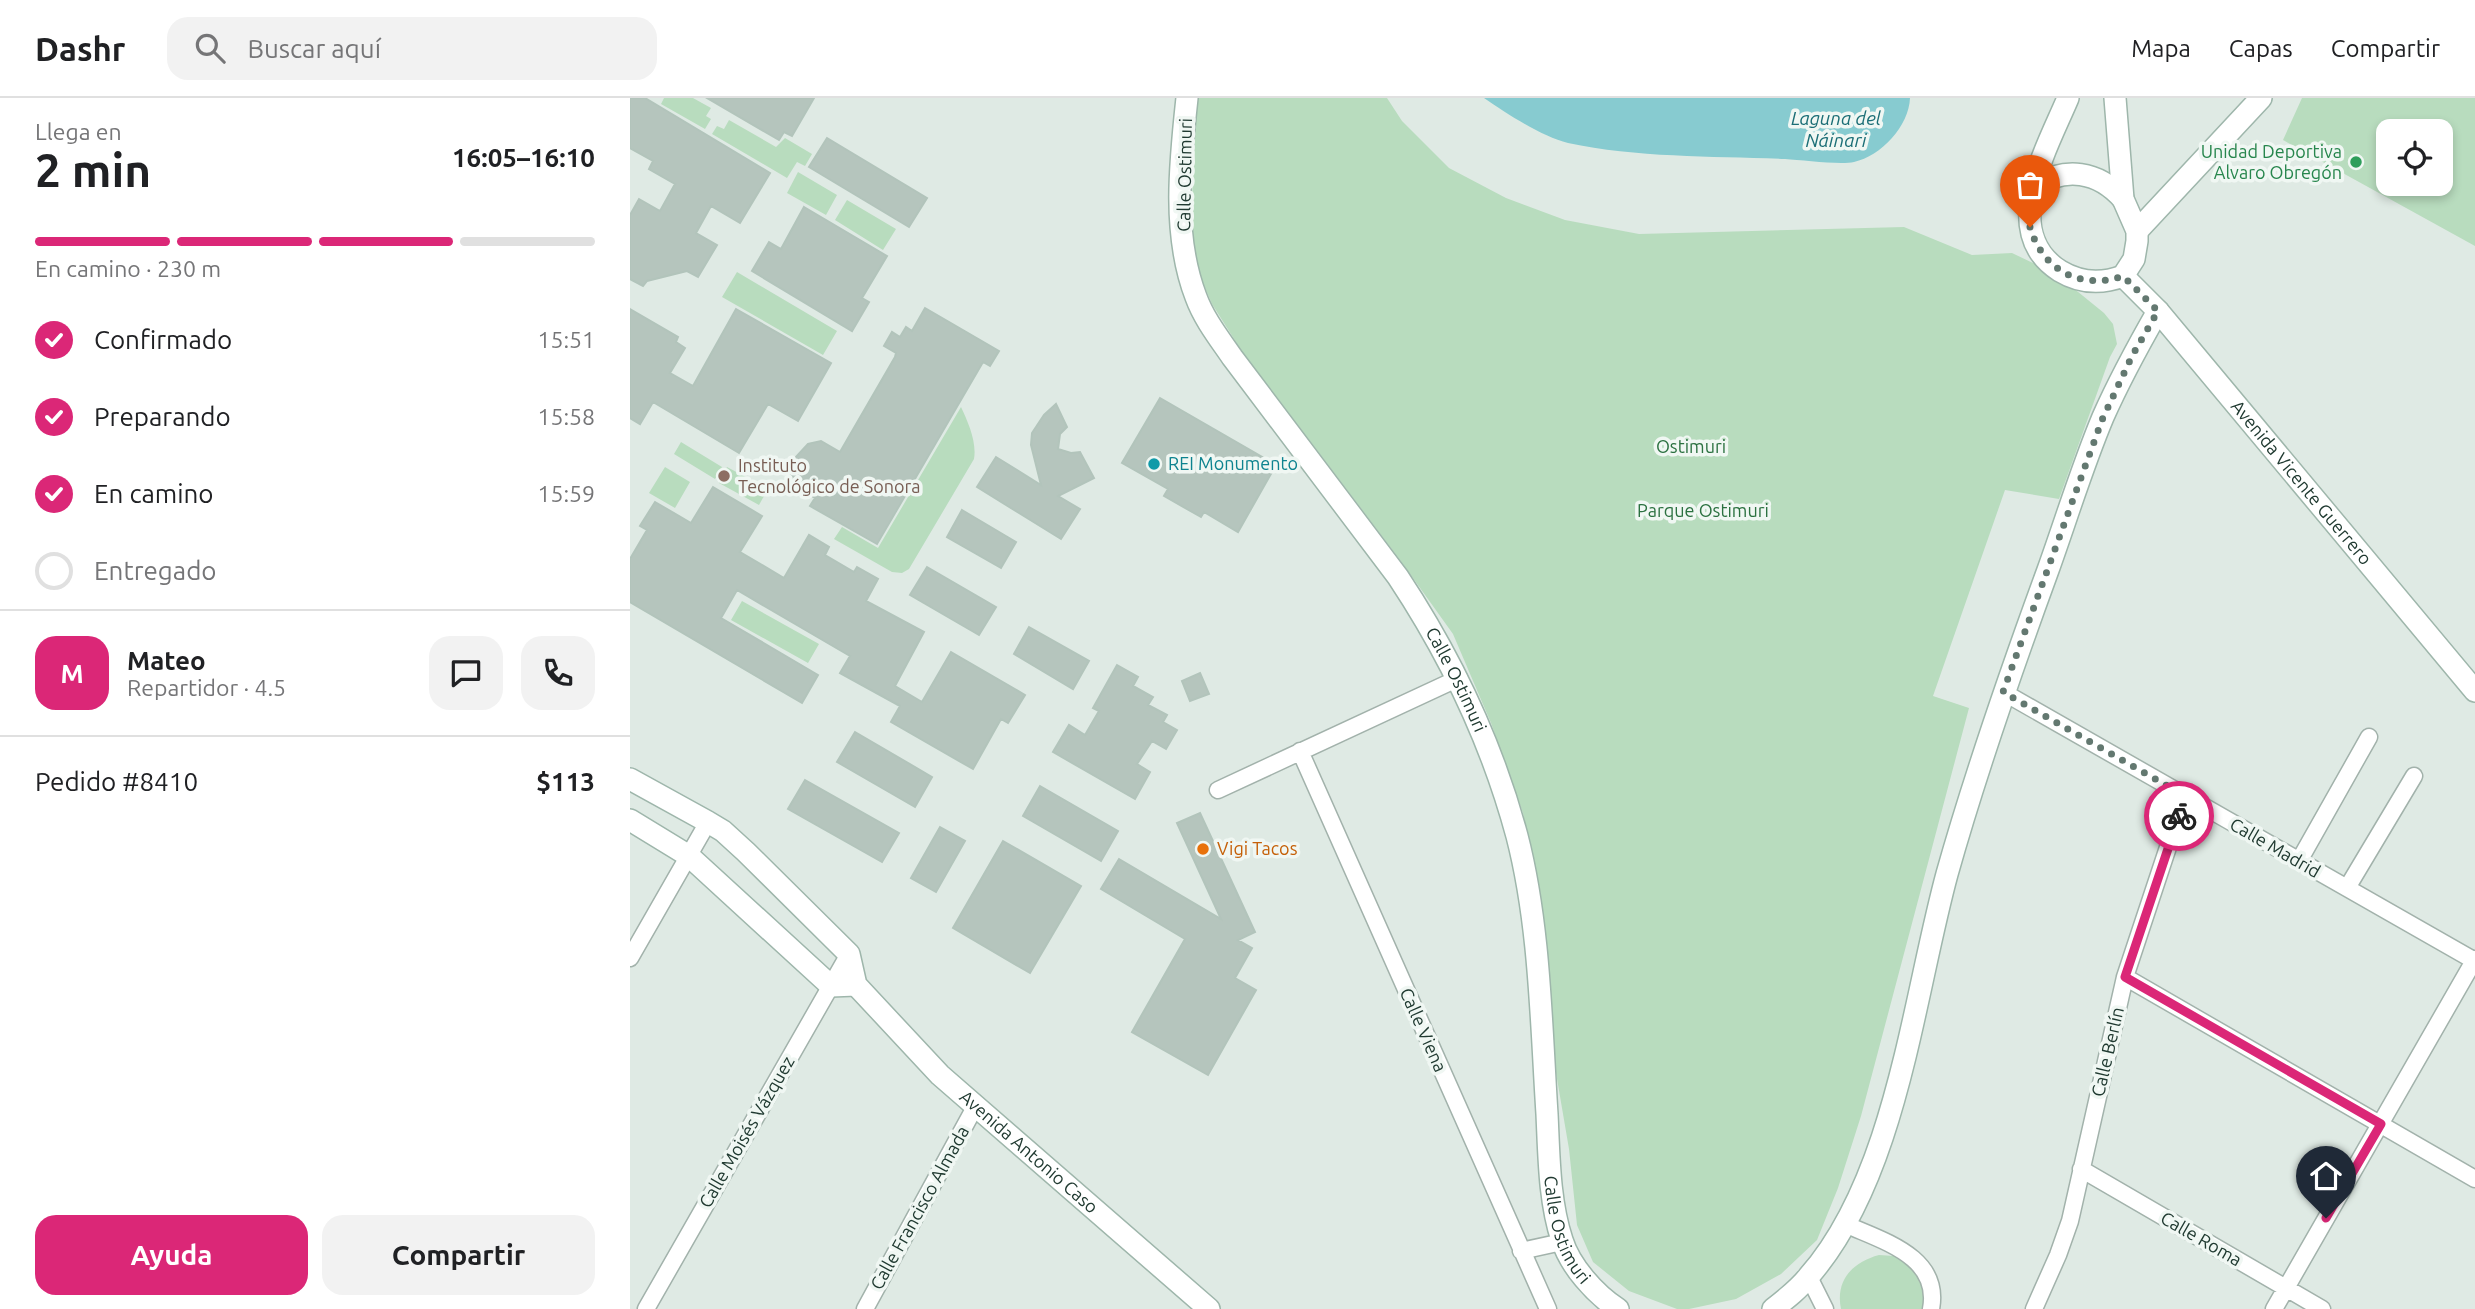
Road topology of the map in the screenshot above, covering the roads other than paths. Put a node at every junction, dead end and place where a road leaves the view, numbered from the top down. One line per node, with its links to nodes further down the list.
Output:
1 (1187, 98): 10 (street, Calle Ostimuri)
2 (2068, 98): 5 (street)
3 (2115, 98): 6 (street)
4 (2261, 98): 7 (street)
5 (2034, 187): 6 (street); 8 (street)
6 (2123, 199): 7 (street)
7 (2137, 231): 8 (street)
8 (2123, 276): 9 (street, Avenida Vicente Guerrero)
9 (2158, 311): 11 (street, Avenida Vicente Guerrero); 12 (street)
10 (1459, 678): 14 (street); 35 (street, Calle Ostimuri)
11 (2475, 691)
12 (2003, 692): 18 (street, Calle Madrid); 34 (street)
13 (2369, 737): 22 (street)
14 (1300, 751): 17 (street); 36 (street, Calle Viena)
15 (2414, 776): 23 (street)
16 (630, 779): 20 (street)
17 (1218, 790)
18 (2185, 796): 22 (street, Calle Madrid); 27 (street, Calle Berlín)
19 (630, 820): 21 (street)
20 (708, 822): 21 (street); 24 (street)
21 (689, 856): 25 (street); 29 (street)
22 (2299, 861): 23 (street, Calle Madrid)
23 (2347, 888): 26 (street, Calle Madrid)
24 (849, 954): 28 (street); 29 (street, Calle Moisés Vázquez)
25 (630, 958)
26 (2475, 960): 31 (street)
27 (2125, 977): 31 (street); 32 (street, Calle Berlín)
28 (856, 985): 29 (street); 30 (street, Avenida Antonio Caso)
29 (831, 986): 40 (street, Calle Moisés Vázquez)
30 (975, 1107): 41 (street, Calle Francisco Almada); 42 (street, Avenida Antonio Caso)
31 (2381, 1124): 33 (street); 38 (street)
32 (2081, 1169): 38 (street, Calle Roma); 48 (street, Calle Berlín)
33 (2475, 1179)
34 (1845, 1224): 37 (street); 39 (street)
35 (1562, 1242): 36 (street); 44 (street, Calle Ostimuri)
36 (1521, 1251): 43 (street, Calle Viena)
37 (1809, 1277): 45 (street); 46 (street)
38 (2285, 1288): 49 (street); 50 (street, Calle Roma)
39 (1932, 1302): 47 (street)
40 (646, 1309)
41 (865, 1309)
42 (1209, 1309)
43 (1548, 1309)
44 (1618, 1309)
45 (1773, 1309)
46 (1825, 1309)
47 (1944, 1309)
48 (2034, 1309)
49 (2274, 1309)
50 (2322, 1309)

